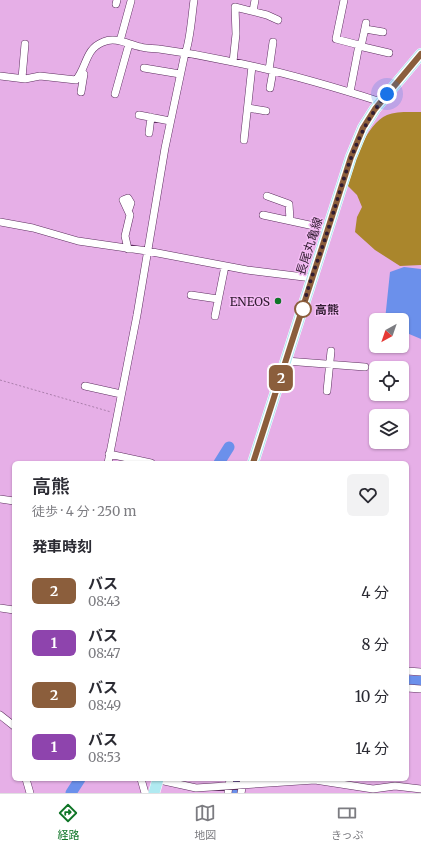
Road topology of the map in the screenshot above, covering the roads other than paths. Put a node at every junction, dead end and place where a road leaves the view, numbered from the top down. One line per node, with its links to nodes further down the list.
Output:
1 (194, 0): 13 (street)
2 (255, 0): 5 (street)
3 (344, 0): 12 (street)
4 (132, 1): 8 (street)
5 (253, 11): 6 (street); 16 (street)
6 (278, 20)
7 (383, 32): 12 (street)
8 (120, 41): 11 (street); 20 (street)
9 (274, 42): 19 (street)
10 (25, 44): 23 (street)
11 (129, 44): 13 (street); 27 (street)
12 (359, 46): 14 (street); 26 (street)
13 (185, 53): 16 (street); 21 (street)
14 (389, 53)
15 (421, 54): 28 (main road, 長尾丸亀線)
16 (233, 62): 17 (street)
17 (252, 66): 19 (street); 29 (street)
18 (144, 68): 21 (street)
19 (271, 70): 24 (street); 26 (street)
20 (82, 72): 23 (street); 25 (street)
21 (180, 74): 33 (street)
22 (0, 76): 23 (street)
23 (22, 78)
24 (270, 88)
25 (81, 92)
26 (350, 92): 28 (street)
27 (115, 94)
28 (381, 102): 41 (main road, 長尾丸亀線)
29 (248, 108): 30 (street); 35 (street)
30 (266, 111)
31 (139, 115): 32 (street)
32 (151, 117): 33 (street); 34 (street)
33 (170, 121): 43 (street)
34 (149, 133)
35 (244, 140)
36 (267, 196): 39 (street)
37 (129, 209): 42 (street)
38 (263, 215): 39 (street)
39 (290, 220): 41 (street)
40 (0, 222): 42 (street)
41 (328, 229): 45 (main road, 長尾丸亀線)
42 (128, 249): 43 (street)
43 (147, 251): 44 (street); 55 (street)
44 (225, 266): 45 (street); 47 (street)
45 (312, 278): 50 (main road, 長尾丸亀線)
46 (191, 295): 47 (street)
47 (218, 299): 48 (street)
48 (215, 316)
49 (331, 351): 51 (street)
50 (286, 361): 51 (street); 59 (main road, 長尾丸亀線)
51 (330, 363): 52 (street); 54 (street)
52 (365, 367)
53 (85, 386): 55 (street)
54 (327, 391)
55 (121, 394): 56 (street)
56 (109, 454): 57 (street); 58 (street)
57 (108, 461)
58 (142, 461)
59 (254, 461)
60 (0, 499): 61 (street)
61 (12, 500)
62 (0, 608): 63 (street)
63 (12, 610)
64 (409, 671): 65 (street)
65 (421, 672)
66 (409, 688): 67 (street)
67 (421, 689)
68 (0, 715): 69 (street)
69 (12, 724)
70 (27, 781): 79 (street)
71 (142, 781): 80 (street)
72 (157, 781): 81 (main road)
73 (166, 781): 76 (street)
74 (291, 781): 77 (street)
75 (343, 781): 78 (street)
76 (229, 786): 77 (street)
77 (242, 786)
78 (421, 789)
79 (30, 793)
80 (146, 793)
81 (154, 793)

